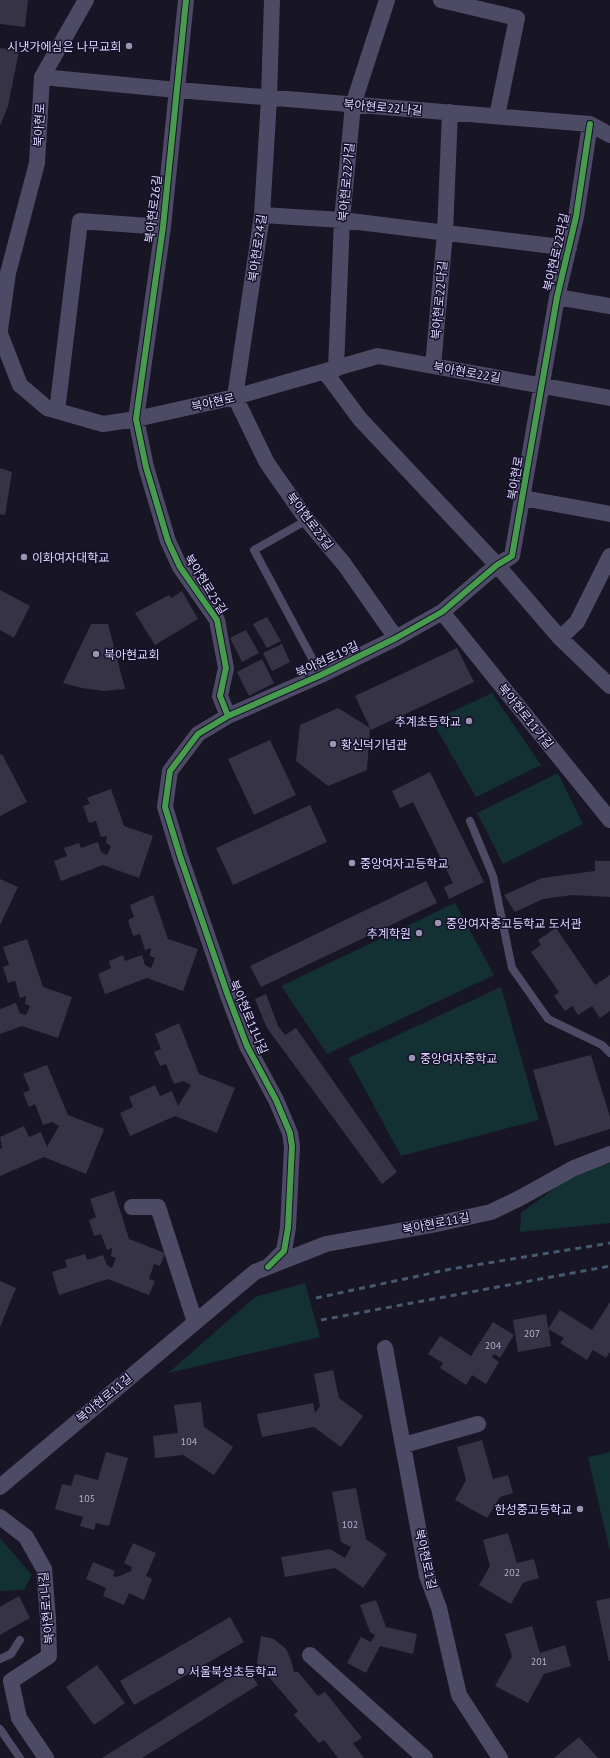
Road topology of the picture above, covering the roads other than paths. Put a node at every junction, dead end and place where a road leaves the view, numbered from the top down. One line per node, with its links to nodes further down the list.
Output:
1 (86, 0): 6 (street, 북아현로)
2 (186, 0): 7 (street, 북아현로26길)
3 (272, 0): 8 (street, 북아현로24길)
4 (387, 0): 9 (street, 북아현로22가길)
5 (441, 0): 11 (street)
6 (42, 77): 7 (street); 21 (street, 북아현로)
7 (177, 90): 8 (street); 16 (street, 북아현로26길)
8 (269, 98): 9 (street, 북아현로22나길); 14 (street, 북아현로24길)
9 (353, 104): 10 (street, 북아현로22나길); 15 (street, 북아현로22가길)
10 (450, 112): 11 (street, 북아현로22나길); 17 (street, 북아현로22다길)
11 (497, 116): 12 (street, 북아현로22나길)
12 (590, 124): 13 (street, 북아현로22나길); 18 (street, 북아현로22라길)
13 (610, 135)
14 (262, 215): 15 (street); 26 (street, 북아현로24길)
15 (342, 220): 17 (street); 24 (street, 북아현로22가길)
16 (162, 227): 28 (street); 29 (street, 북아현로26길)
17 (445, 233): 18 (street); 23 (street, 북아현로22다길)
18 (568, 248): 19 (street, 북아현로22라길)
19 (557, 297): 20 (street); 25 (street, 북아현로22라길)
20 (610, 306)
21 (0, 330)
22 (0, 334): 28 (street, 북아현로)
23 (433, 366): 24 (street, 북아현로22길); 25 (street, 북아현로22길)
24 (331, 370): 26 (street, 북아현로); 34 (street)
25 (541, 385): 27 (street, 북아현로22길); 30 (street, 북아현로)
26 (235, 397): 29 (street, 북아현로); 32 (street, 북아현로23길)
27 (610, 398)
28 (58, 411): 29 (street, 북아현로)
29 (136, 419): 40 (street, 북아현로25길)
30 (523, 498): 31 (street); 34 (street, 북아현로)
31 (610, 514)
32 (307, 520): 36 (street, 북아현로23길); 38 (lane)
33 (610, 556): 37 (street)
34 (496, 565): 35 (street, 북아현로19길); 37 (street)
35 (442, 612): 36 (street, 북아현로19길); 42 (street, 북아현로11가길)
36 (396, 638): 38 (street, 북아현로19길)
37 (560, 638): 39 (street)
38 (321, 675): 40 (street, 북아현로19길)
39 (610, 686)
40 (228, 716): 41 (street, 북아현로19길)
41 (170, 771): 47 (street, 북아현로11나길)
42 (610, 820)
43 (470, 821): 44 (lane)
44 (610, 1053)
45 (610, 1154): 47 (street, 북아현로11길)
46 (132, 1207): 48 (street)
47 (262, 1270): 48 (street, 북아현로11길)
48 (195, 1322): 52 (street, 북아현로11길)
49 (385, 1348): 51 (street, 북아현로1길)
50 (478, 1424): 51 (street)
51 (404, 1445): 61 (street, 북아현로1길)
52 (0, 1487)
53 (0, 1517): 59 (street, 북아현로1나길)
54 (20, 1640): 56 (lane)
55 (310, 1655): 60 (street)
56 (0, 1659)
57 (0, 1729): 58 (lane)
58 (20, 1758)
59 (46, 1758)
60 (425, 1758)
61 (500, 1758)

